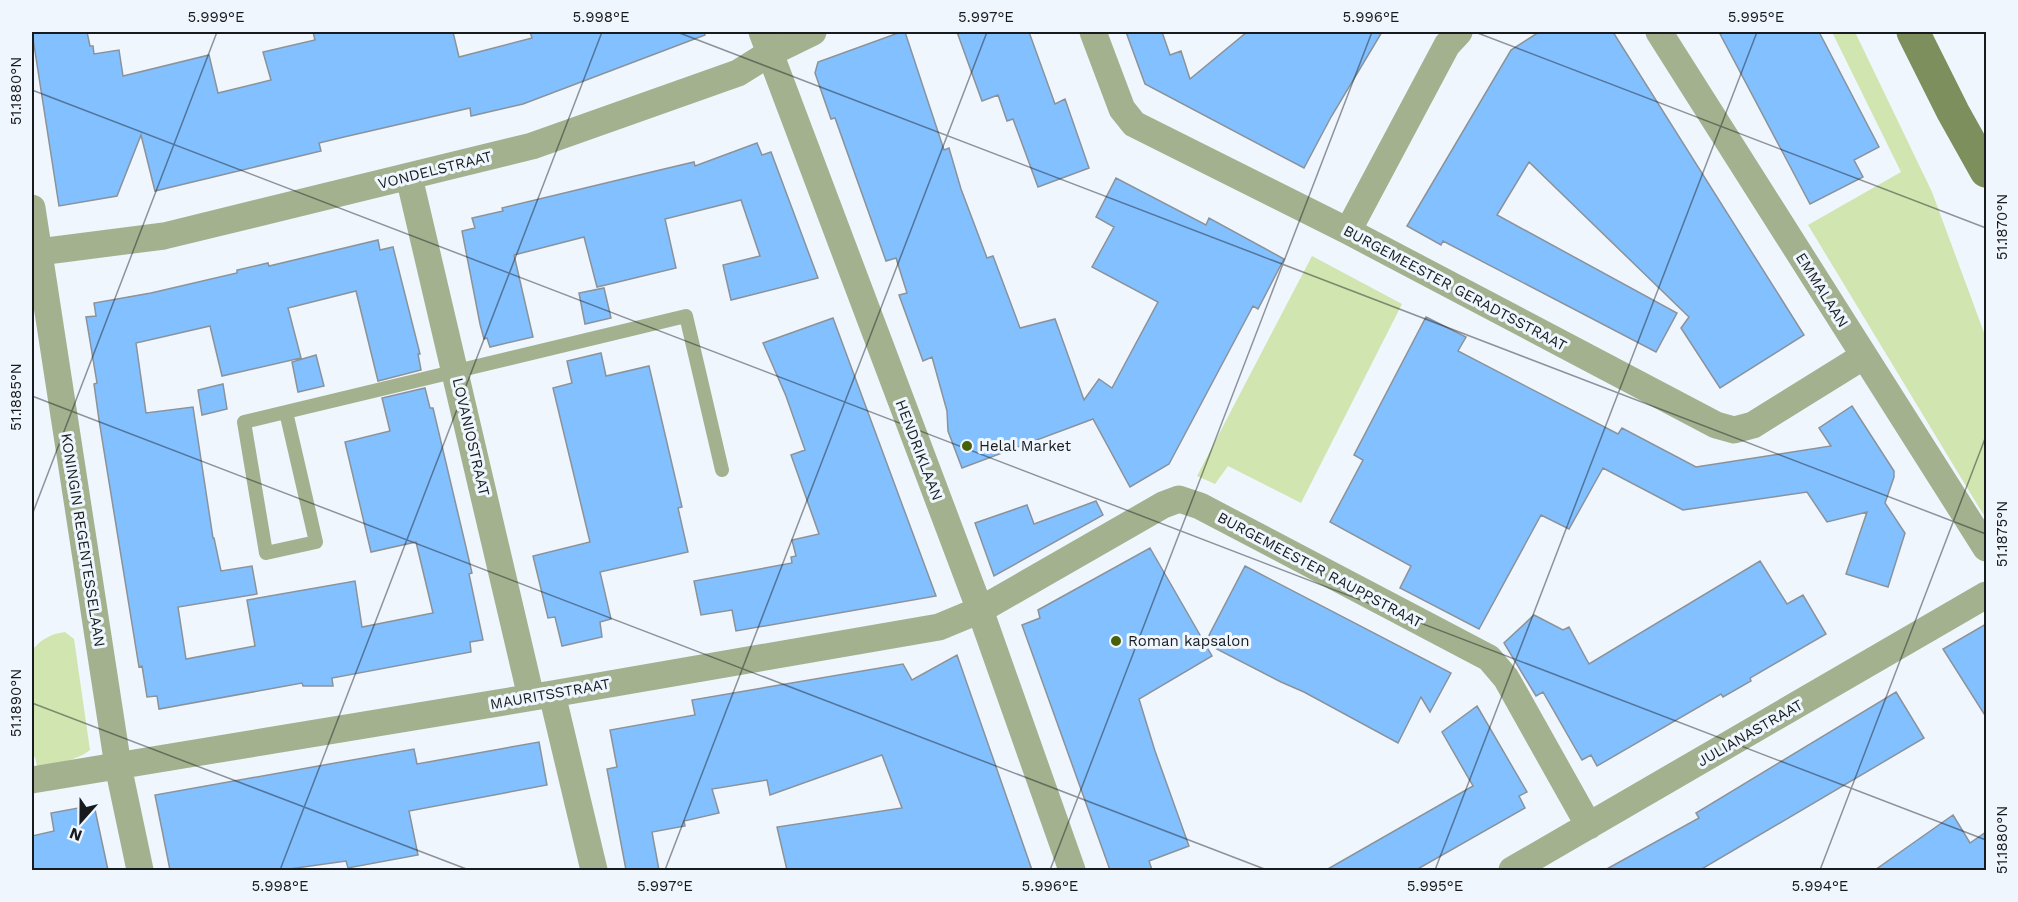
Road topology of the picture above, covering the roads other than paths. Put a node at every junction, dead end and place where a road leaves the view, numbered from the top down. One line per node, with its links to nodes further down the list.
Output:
1 (813, 32): 6 (street, VONDELSTRAAT)
2 (1093, 32): 12 (street, BURGEMEESTER GERADTSSTRAAT)
3 (1458, 32): 12 (street)
4 (1659, 32): 14 (street, EMMALAAN)
5 (1913, 32): 7 (main road)
6 (766, 42): 9 (street, VONDELSTRAAT); 20 (street, HENDRIKLAAN)
7 (1953, 112): 8 (main road); 10 (main road)
8 (1986, 171)
9 (410, 177): 13 (street, VONDELSTRAAT); 15 (street, LOVANIOSTRAAT)
10 (1986, 199)
11 (32, 208): 13 (street, KONINGIN REGENTESSELAAN)
12 (1348, 231): 14 (street, BURGEMEESTER GERADTSSTRAAT)
13 (39, 252): 22 (street, KONINGIN REGENTESSELAAN)
14 (1864, 356): 18 (street, EMMALAAN)
15 (456, 371): 16 (lane); 17 (lane); 21 (street, LOVANIOSTRAAT)
16 (286, 412): 16 (lane)
17 (722, 470)
18 (1986, 548)
19 (1986, 595): 24 (street, JULIANASTRAAT)
20 (980, 610): 21 (street, MAURITSSTRAAT); 24 (street, BURGEMEESTER RAUPPSTRAAT); 27 (street, HENDRIKLAAN)
21 (542, 695): 22 (street, MAURITSSTRAAT); 26 (street, LOVANIOSTRAAT)
22 (118, 766): 23 (street, MAURITSSTRAAT); 25 (street, KONINGIN REGENTESSELAAN)
23 (32, 780)
24 (1589, 826): 28 (street, JULIANASTRAAT)
25 (140, 870)
26 (594, 870)
27 (1072, 870)
28 (1512, 870)

